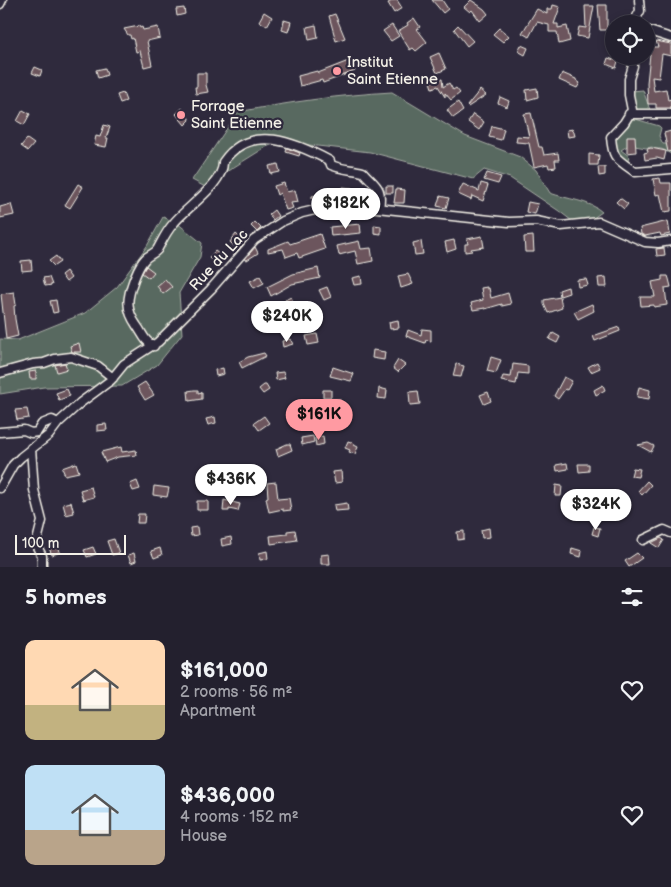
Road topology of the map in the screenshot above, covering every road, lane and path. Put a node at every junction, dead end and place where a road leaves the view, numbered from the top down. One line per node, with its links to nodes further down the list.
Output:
1 (2, 0): 3 (street)
2 (640, 0): 4 (street)
3 (0, 4)
4 (638, 15)
5 (655, 33): 6 (street)
6 (671, 38)
7 (633, 65): 8 (street)
8 (629, 114): 9 (street); 10 (street)
9 (671, 114)
10 (671, 169)
11 (379, 208): 12 (street, Rue du Lac); 13 (street, Rue du Lac); 13 (street)
12 (671, 241)
13 (154, 346): 15 (street, Rue du Lac)
14 (0, 373): 15 (street)
15 (113, 378): 16 (street, Rue du Lac)
16 (58, 423): 17 (street); 18 (street, Rue du Lac)
17 (0, 432)
18 (31, 448): 19 (street, Rue du Lac); 22 (street)
19 (0, 488)
20 (671, 533): 21 (street)
21 (643, 540)
22 (42, 567)

